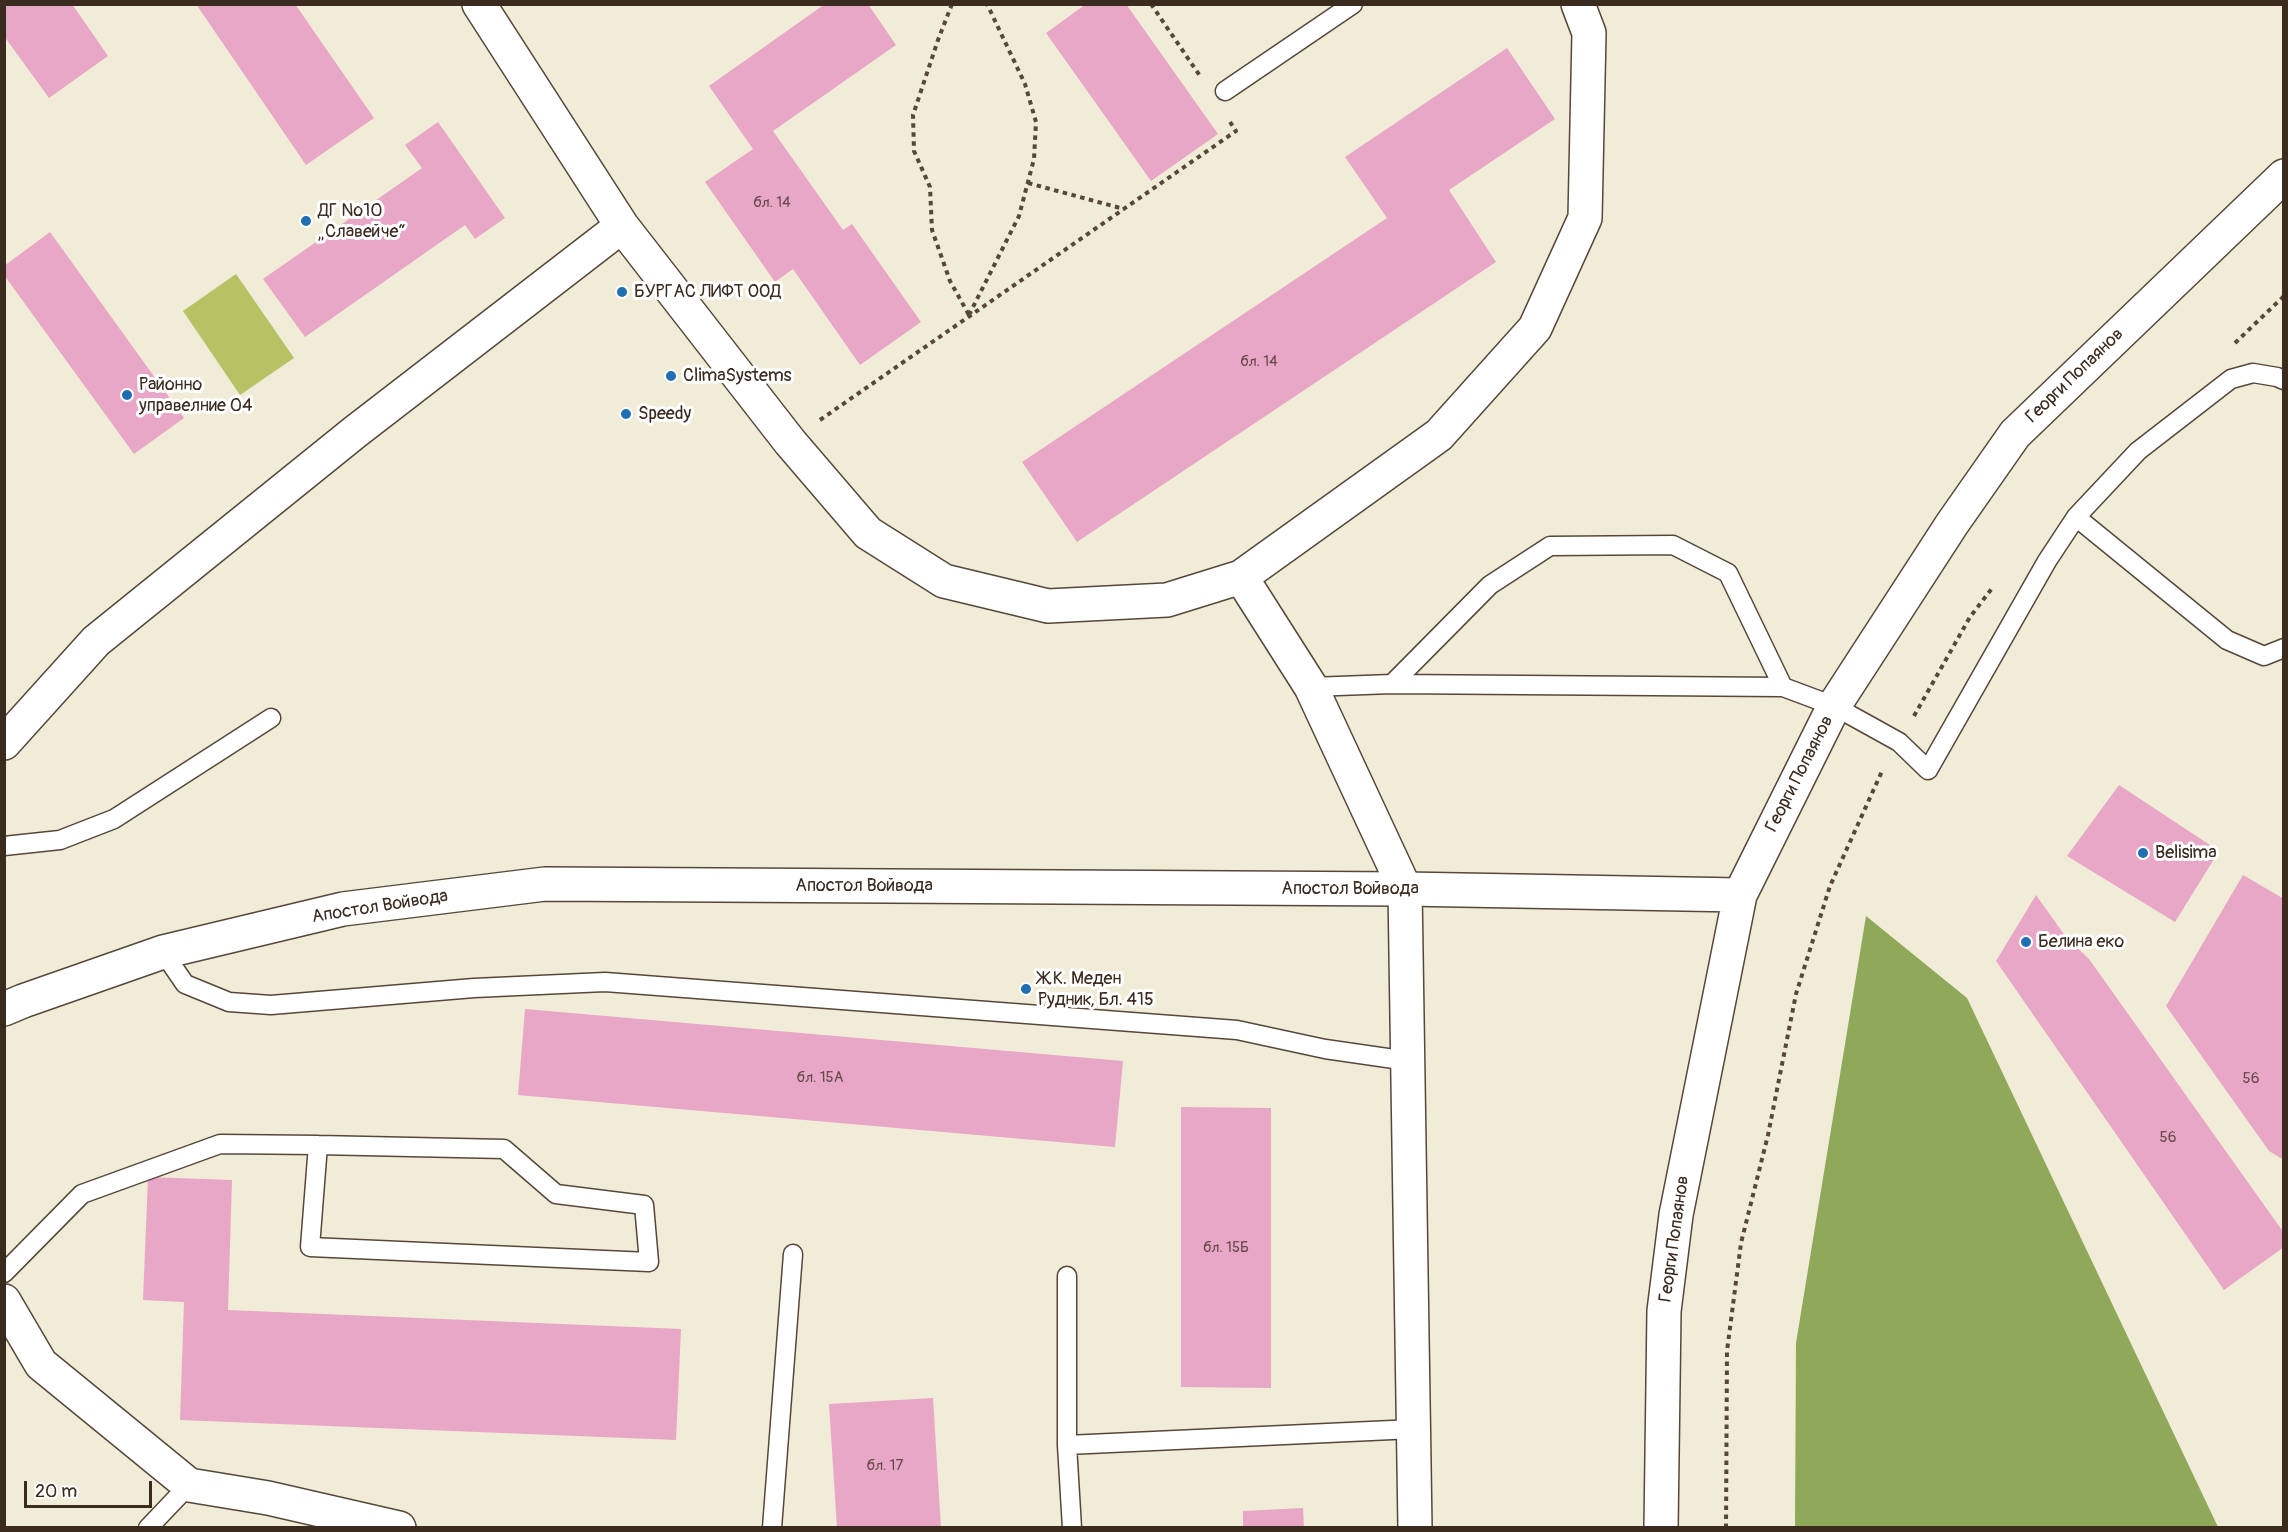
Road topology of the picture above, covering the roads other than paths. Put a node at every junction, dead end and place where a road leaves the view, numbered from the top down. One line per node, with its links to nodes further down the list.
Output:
1 (479, 4): 6 (street)
2 (1353, 4): 4 (lane)
3 (1578, 4): 9 (street)
4 (1220, 95)
5 (2283, 176): 14 (street, Георги Попаянов)
6 (622, 226): 9 (street); 16 (street)
7 (2283, 380): 8 (lane)
8 (2076, 517): 10 (lane); 14 (lane)
9 (1241, 577): 12 (street)
10 (2283, 648)
11 (1392, 684): 12 (lane); 13 (lane); 13 (lane)
12 (1311, 687): 18 (street)
13 (1783, 687): 14 (lane)
14 (1834, 706): 19 (street, Георги Попаянов)
15 (272, 718): 17 (lane)
16 (4, 743)
17 (4, 846)
18 (1405, 889): 19 (street, Апостол Войвода); 20 (street, Апостол Войвода); 22 (street)
19 (1740, 895): 36 (street, Георги Попаянов)
20 (163, 952): 21 (street, Апостол Войвода); 22 (lane)
21 (4, 1010)
22 (1408, 1061): 28 (street)
23 (318, 1145): 23 (lane); 25 (lane)
24 (793, 1254): 33 (lane)
25 (4, 1273)
26 (1068, 1276): 29 (lane)
27 (4, 1301): 30 (street)
28 (1414, 1429): 29 (lane); 35 (street)
29 (1067, 1445): 34 (lane)
30 (189, 1485): 31 (lane); 32 (street)
31 (148, 1527)
32 (399, 1527)
33 (772, 1527)
34 (1072, 1527)
35 (1415, 1527)
36 (1661, 1527)

